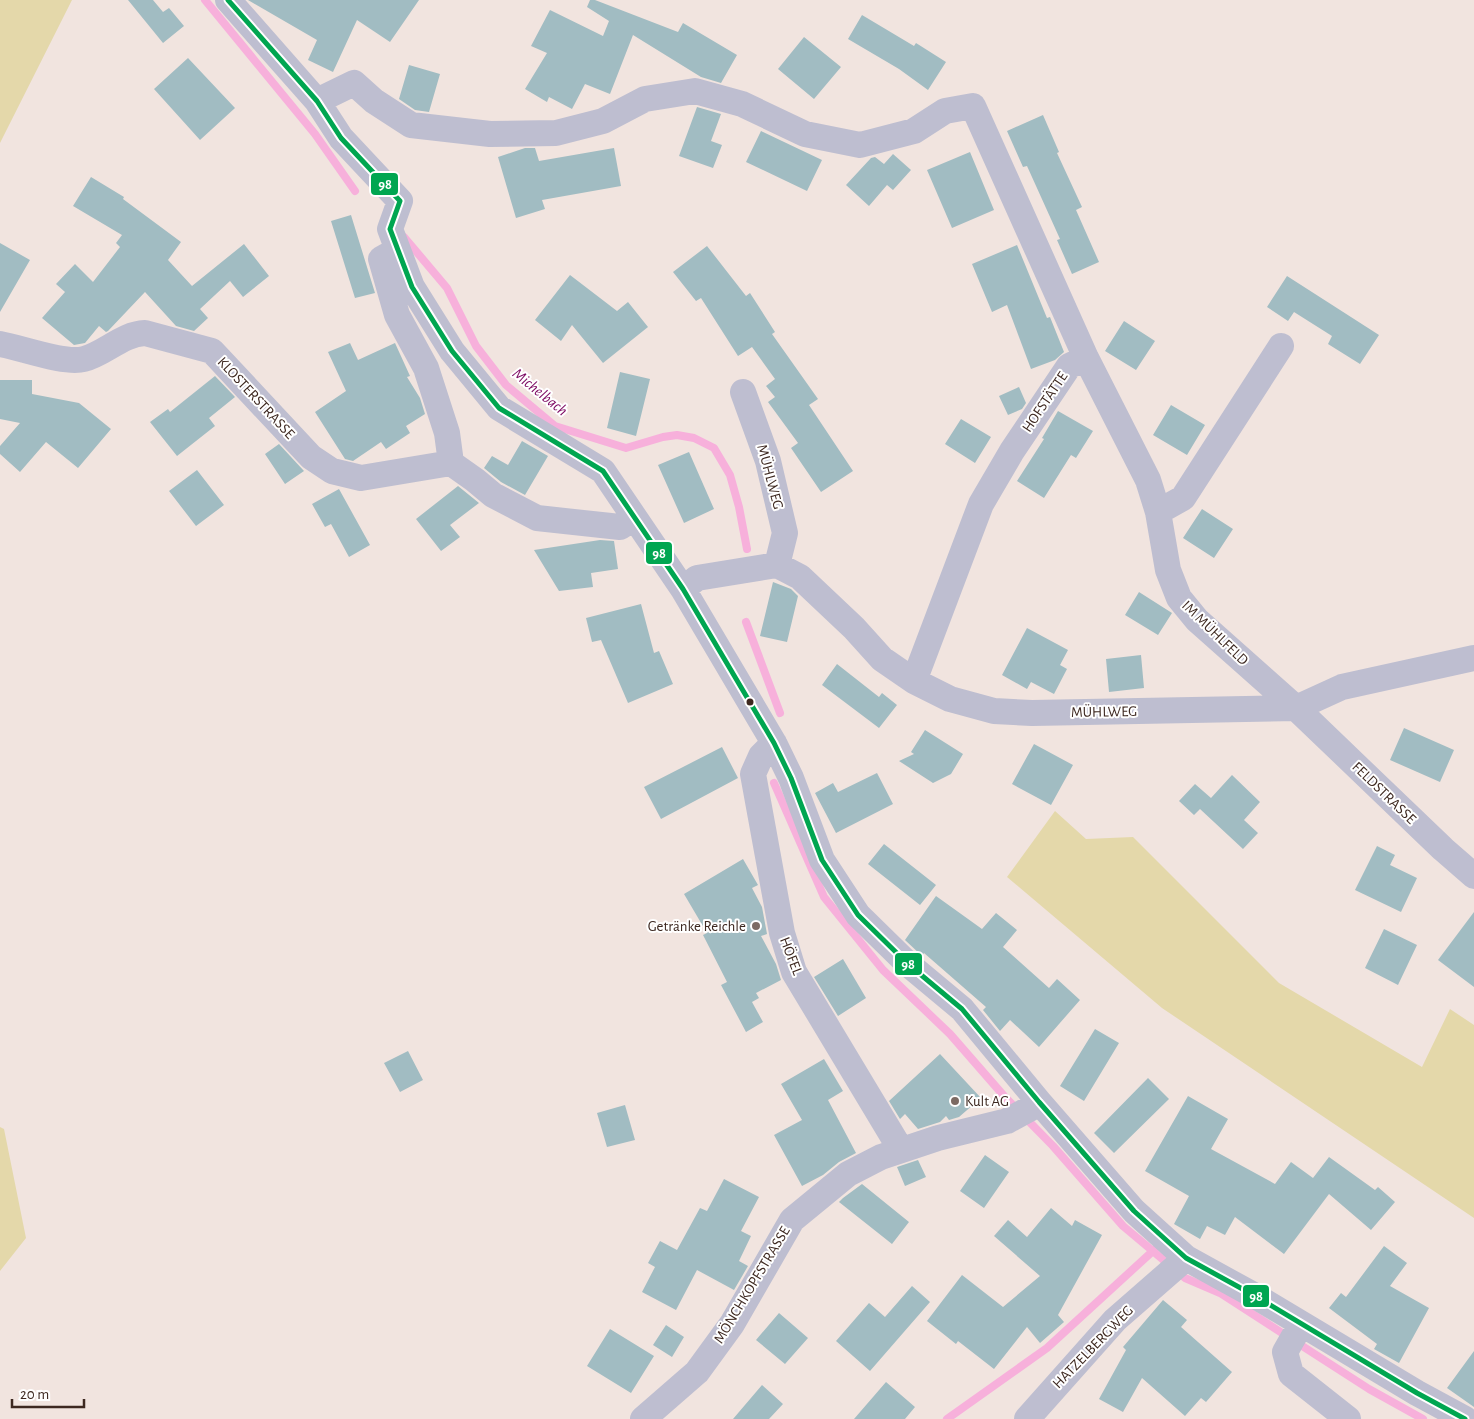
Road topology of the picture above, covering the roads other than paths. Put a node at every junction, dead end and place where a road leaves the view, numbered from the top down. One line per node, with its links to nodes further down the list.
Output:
1 (232, 2): 2 (street)
2 (317, 101): 3 (street); 6 (street)
3 (397, 250): 8 (street); 10 (street)
4 (0, 344): 8 (street, KLOSTERSTRASSE)
5 (1281, 346): 9 (street)
6 (1086, 358): 9 (street, IM MÜHLFELD); 14 (street, HOFSTÄTTE)
7 (743, 392): 11 (street, MÜHLWEG)
8 (451, 463): 10 (street)
9 (1158, 512): 15 (street, IM MÜHLFELD)
10 (634, 518): 12 (street)
11 (777, 565): 12 (street); 14 (street, MÜHLWEG)
12 (683, 588): 16 (street)
13 (1474, 658): 15 (street, MÜHLWEG)
14 (914, 681): 15 (street, MÜHLWEG)
15 (1296, 708): 17 (street, FELDSTRASSE)
16 (774, 743): 18 (street); 19 (street, HÖFEL)
17 (1474, 876)
18 (1025, 1110): 19 (street, MÖNCHKOPFSTRASSE); 20 (street)
19 (901, 1150): 22 (street, MÖNCHKOPFSTRASSE)
20 (1178, 1266): 21 (street); 23 (street, HATZELBERGWEG)
21 (1294, 1336): 24 (street); 25 (street)
22 (643, 1419)
23 (1027, 1419)
24 (1348, 1419)
25 (1465, 1419)

